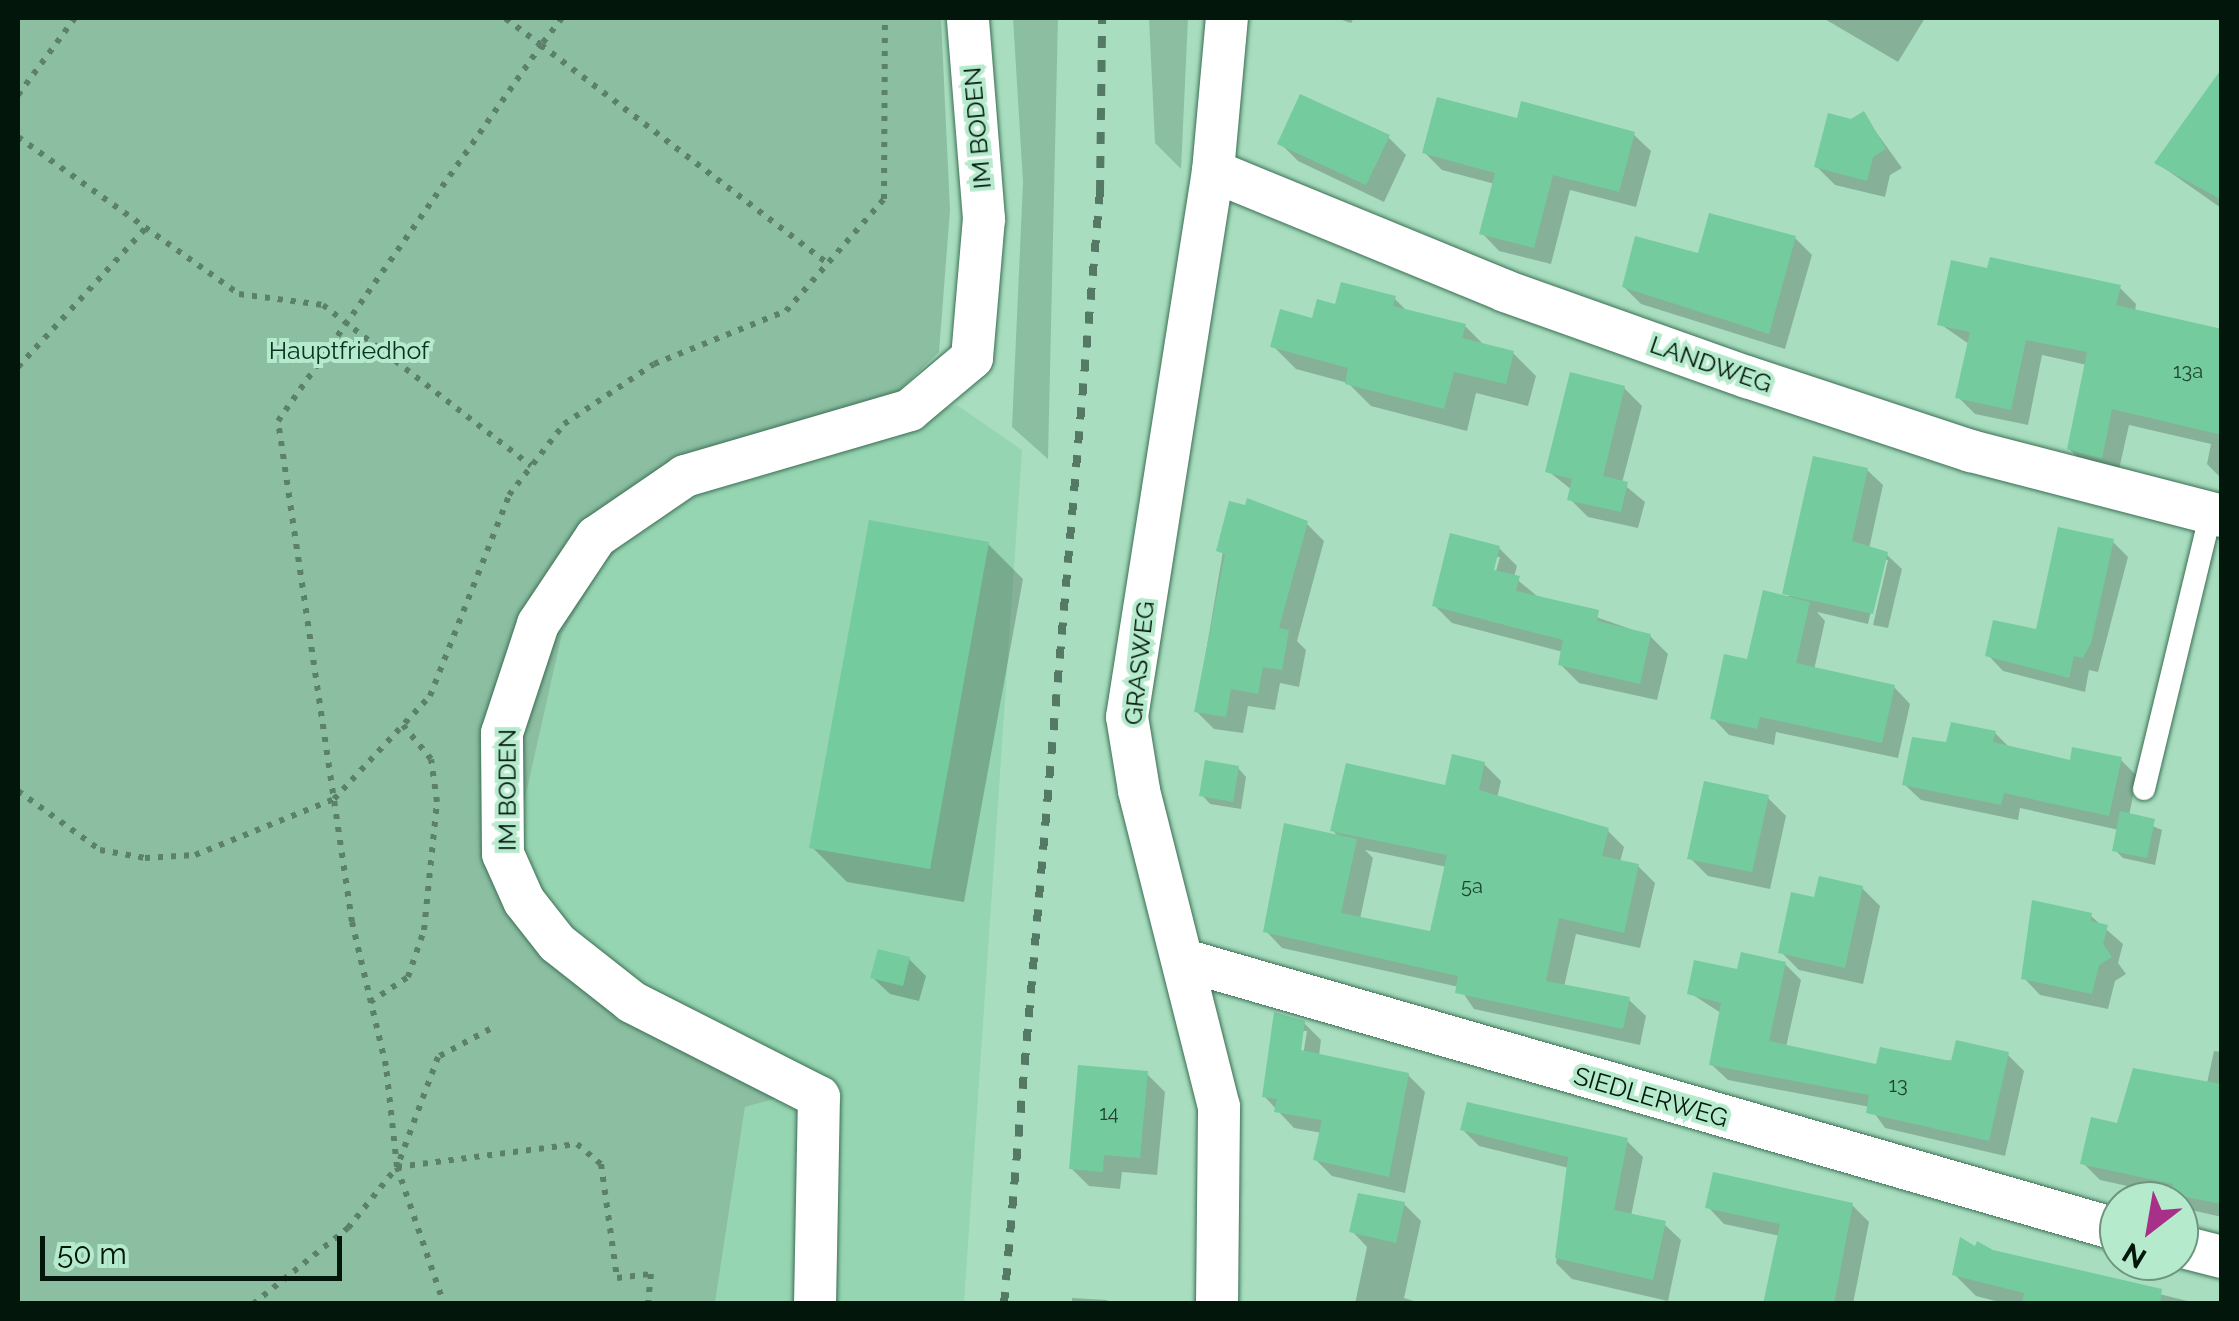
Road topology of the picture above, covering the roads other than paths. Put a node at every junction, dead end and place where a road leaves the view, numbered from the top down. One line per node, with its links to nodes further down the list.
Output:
1 (968, 18): 8 (street, IM BODEN)
2 (1227, 18): 3 (street, GRASWEG)
3 (1213, 171): 4 (street, LANDWEG); 6 (street, GRASWEG)
4 (2216, 515): 5 (lane)
5 (2144, 789)
6 (1184, 960): 7 (street, SIEDLERWEG); 9 (street, GRASWEG)
7 (2099, 1224)
8 (815, 1304)
9 (1217, 1304)

